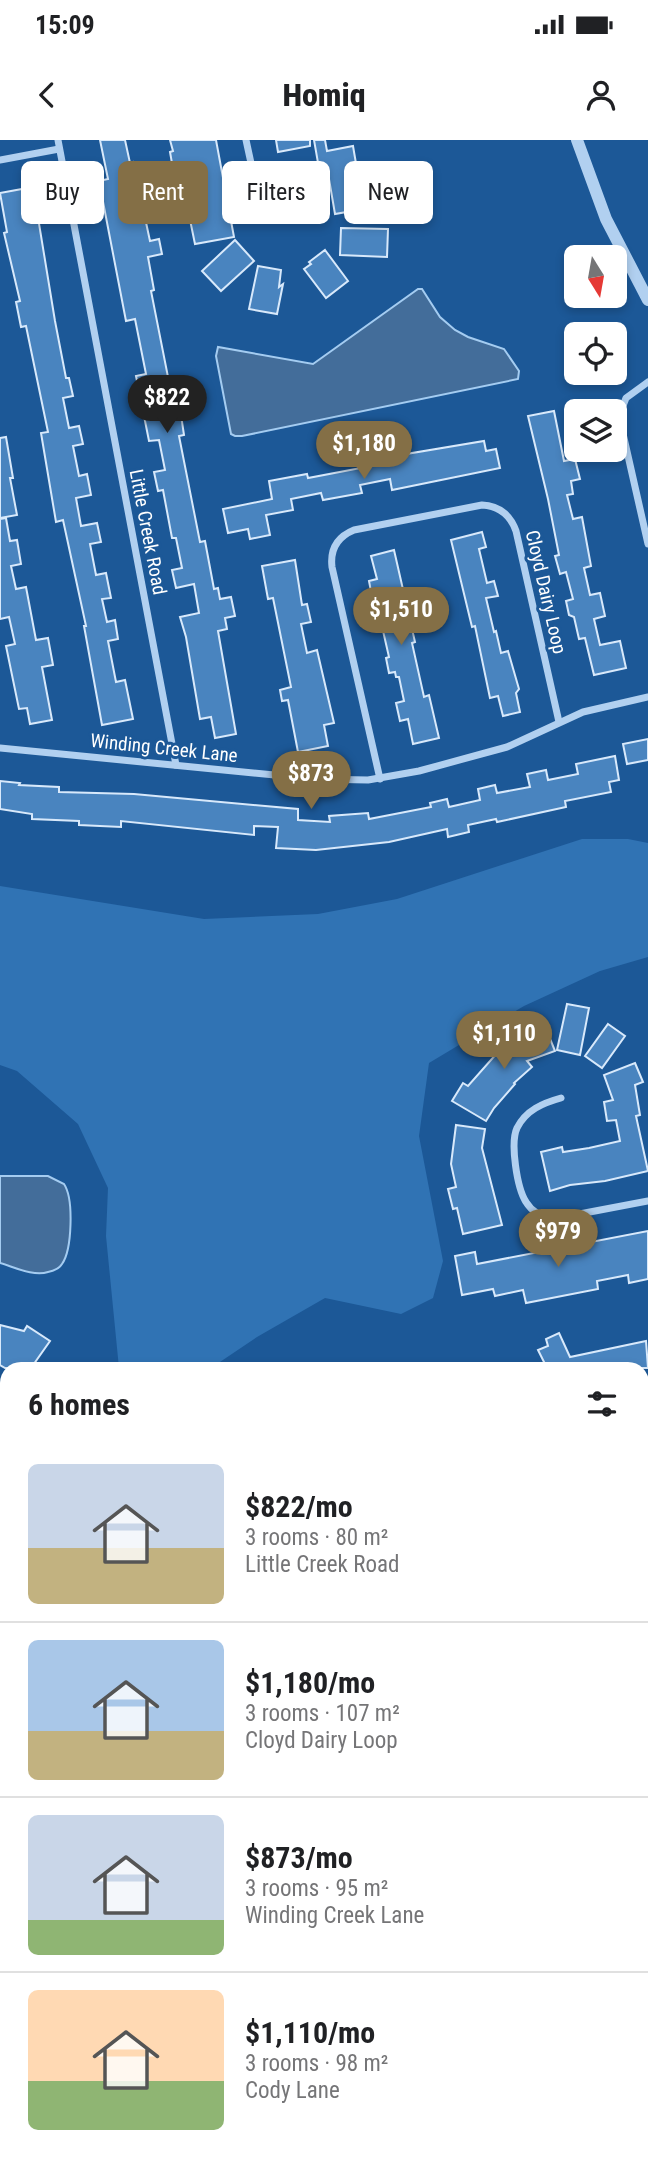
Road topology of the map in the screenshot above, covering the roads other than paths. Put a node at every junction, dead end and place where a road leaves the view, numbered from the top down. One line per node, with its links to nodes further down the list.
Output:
1 (58, 140): 4 (street, Little Creek Road)
2 (246, 140): 6 (street)
3 (577, 140): 7 (street)
4 (59, 149): 5 (street); 13 (street, Little Creek Road)
5 (0, 160)
6 (251, 161)
7 (648, 300)
8 (648, 382): 9 (street)
9 (648, 544)
10 (648, 697): 11 (street, Winding Creek Lane)
11 (559, 722): 14 (street, Winding Creek Lane); 14 (street, Cloyd Dairy Loop)
12 (0, 748): 13 (street, Winding Creek Lane)
13 (176, 765): 14 (street, Winding Creek Lane)
14 (380, 779)
15 (561, 1098): 16 (street)
16 (648, 1201)

